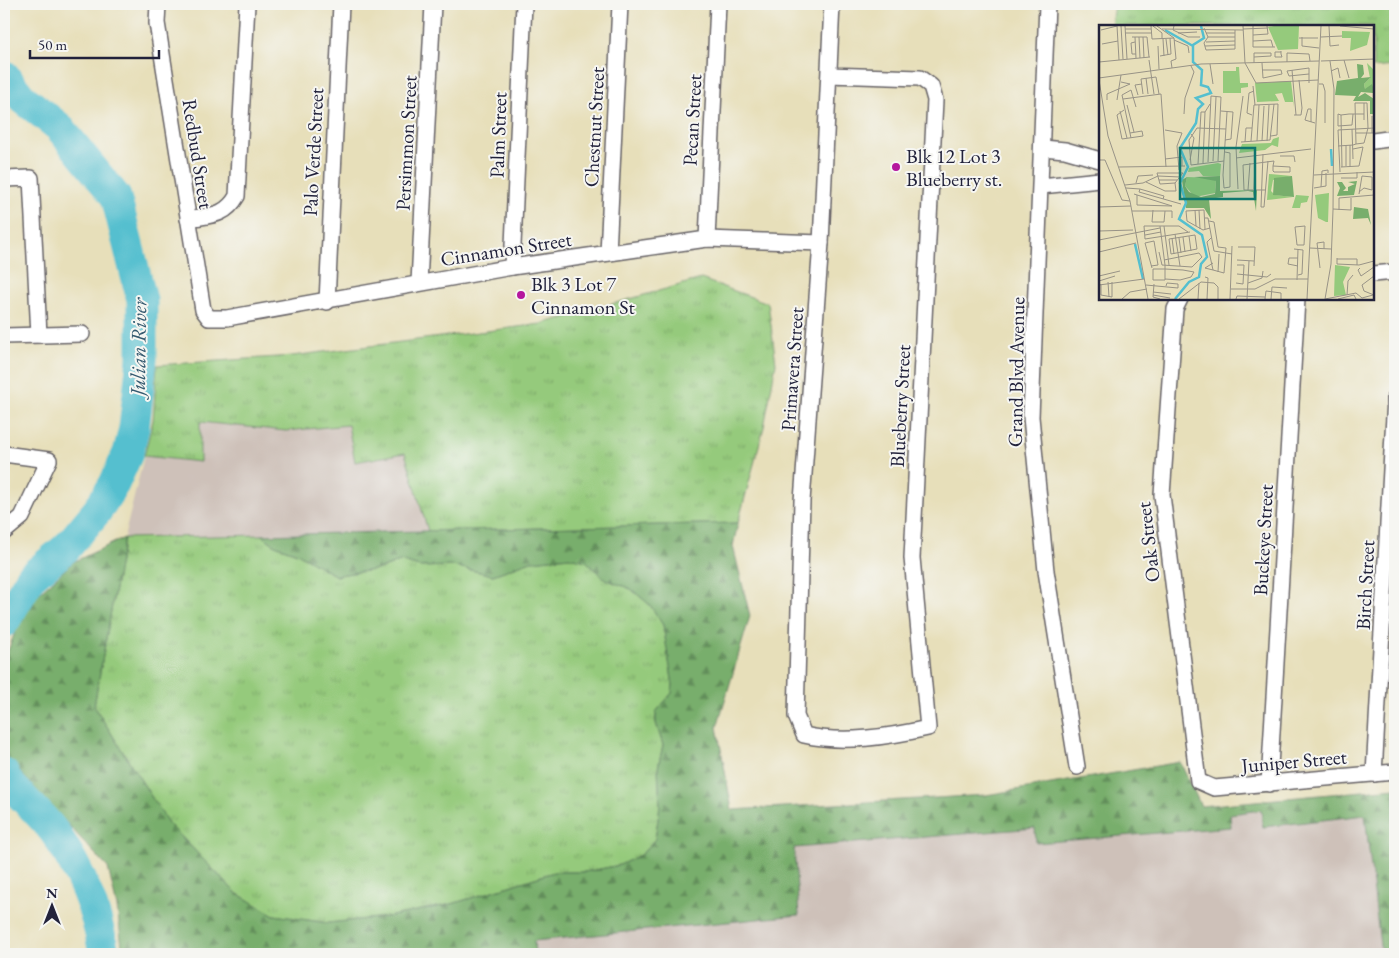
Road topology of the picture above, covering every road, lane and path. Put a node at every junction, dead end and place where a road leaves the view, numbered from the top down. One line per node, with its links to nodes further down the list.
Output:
1 (158, 4): 18 (street, Redbud Street)
2 (247, 4): 18 (street)
3 (341, 4): 28 (street, Palo Verde Street)
4 (433, 4): 25 (street, Persimmon Street)
5 (524, 4): 22 (street, Palm Street)
6 (620, 4): 21 (street, Chestnut Street)
7 (718, 4): 19 (street, Pecan Street)
8 (832, 4): 10 (street, Primavera Street)
9 (1047, 4): 13 (street, Grand Blvd Avenue)
10 (829, 75): 20 (street, Primavera Street); 36 (street, Blueberry Street)
11 (1395, 138): 12 (street)
12 (1374, 141)
13 (1042, 148): 14 (street); 17 (street, Grand Blvd Avenue)
14 (1099, 160)
15 (4, 179): 31 (street)
16 (1099, 180): 17 (street)
17 (1041, 186): 37 (street, Grand Blvd Avenue)
18 (188, 219): 29 (street, Redbud Street)
19 (707, 239): 20 (street, Cinnamon Street); 21 (street, Cinnamon Street)
20 (821, 243): 36 (street, Primavera Street)
21 (608, 253): 22 (street, Cinnamon Street)
22 (512, 267): 25 (street, Cinnamon Street)
23 (1395, 272): 24 (street)
24 (1374, 274)
25 (420, 284): 28 (street, Cinnamon Street)
26 (1180, 300): 40 (street, Oak Street)
27 (1297, 300): 41 (street, Buckeye Street)
28 (327, 302): 29 (street, Cinnamon Street)
29 (203, 310)
30 (82, 334): 31 (street)
31 (39, 335): 32 (street)
32 (4, 336)
33 (1395, 398): 39 (street, Birch Street)
34 (4, 454): 35 (street)
35 (4, 532)
36 (804, 735)
37 (1077, 767)
38 (1395, 772): 39 (street, Juniper Street)
39 (1374, 774): 41 (street, Juniper Street)
40 (1198, 781): 41 (street, Juniper Street)
41 (1269, 784)

